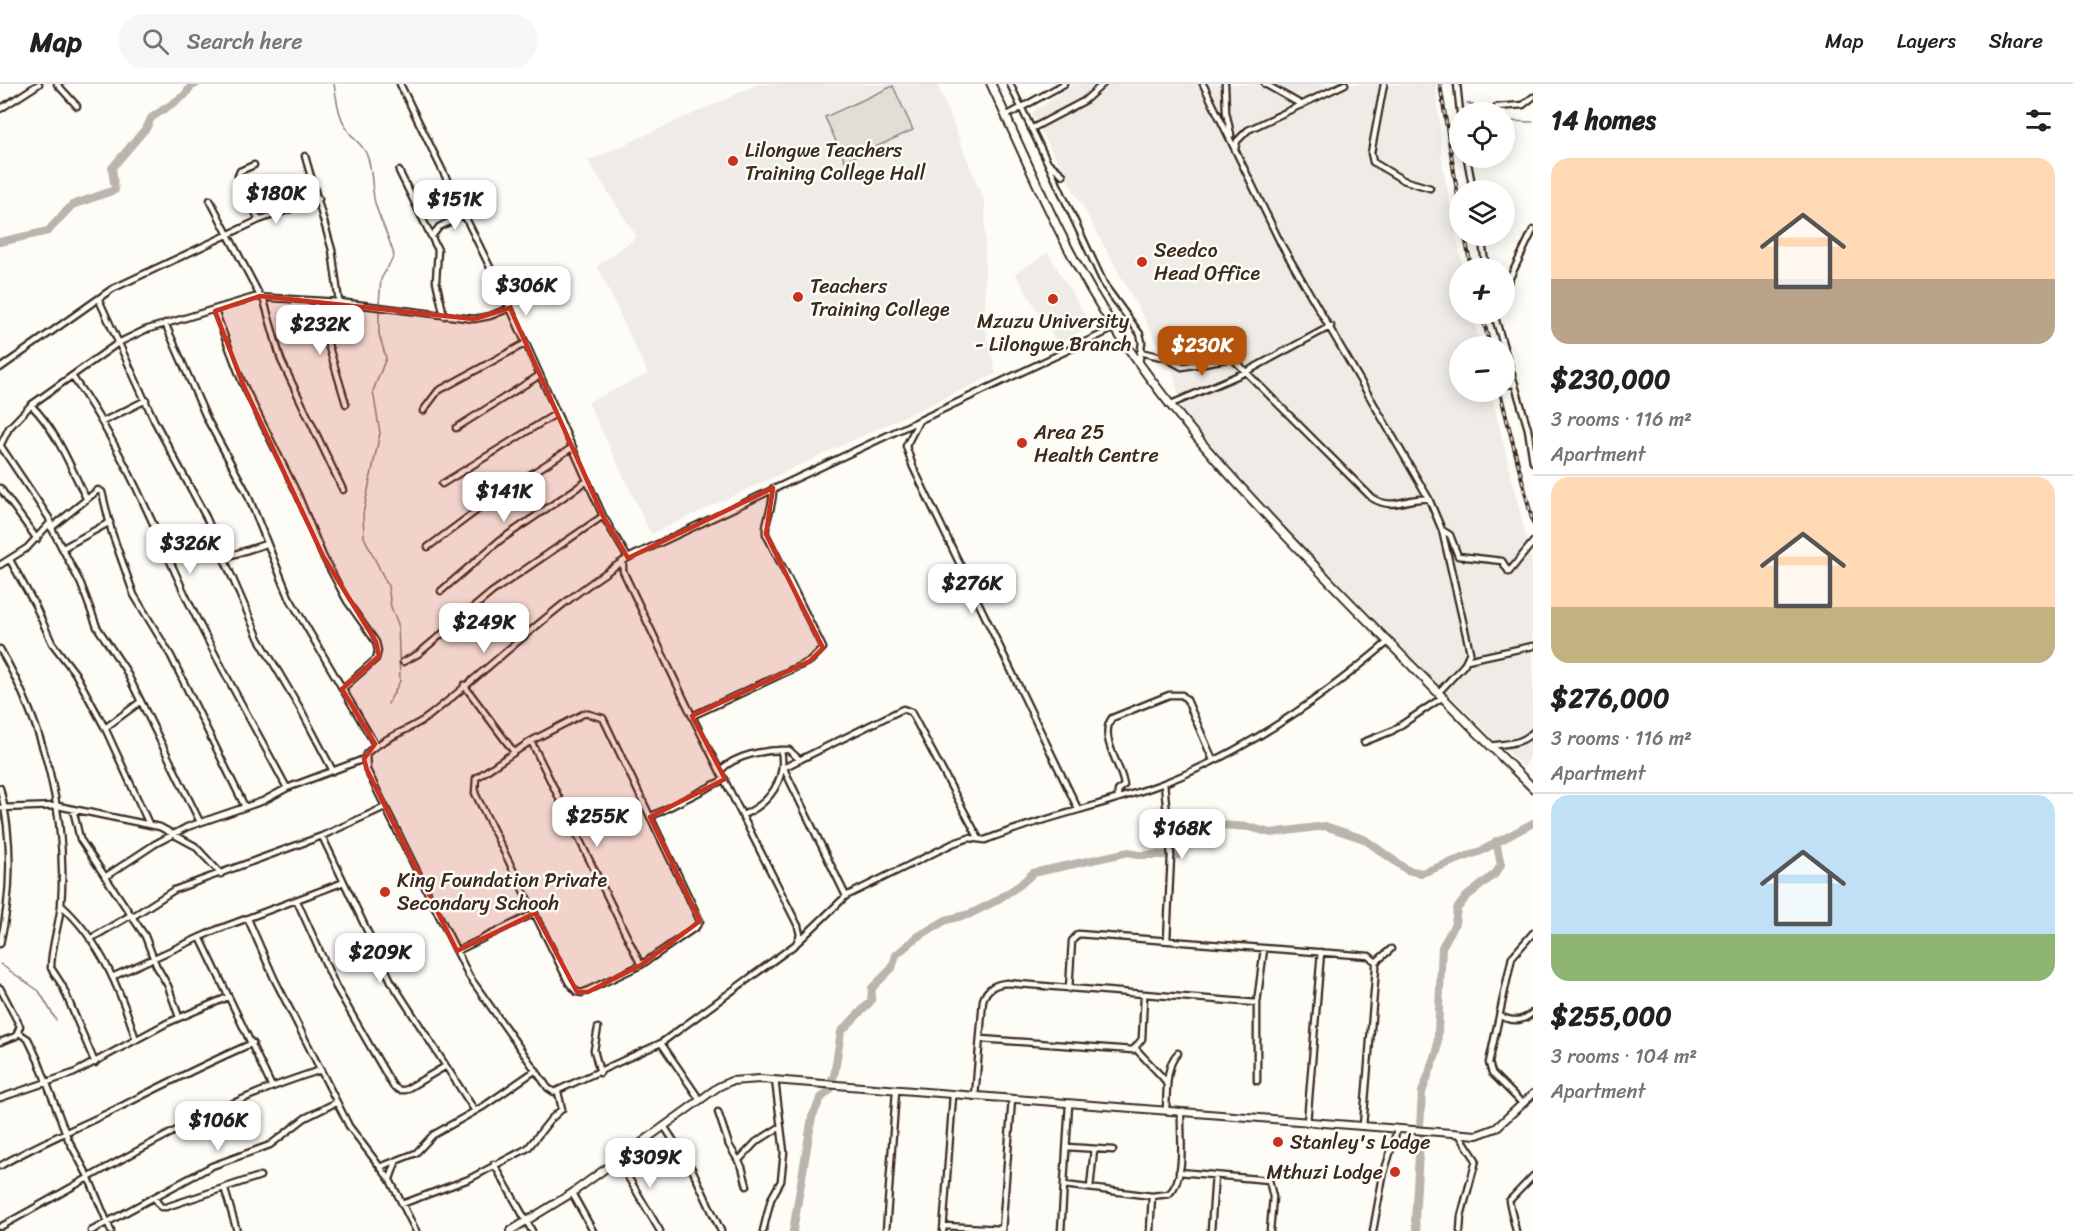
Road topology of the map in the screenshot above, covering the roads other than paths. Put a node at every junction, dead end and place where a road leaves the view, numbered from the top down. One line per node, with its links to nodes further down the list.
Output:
1 (39, 84): 20 (street)
2 (57, 84): 17 (street)
3 (400, 84): 32 (street)
4 (991, 84): 21 (main road)
5 (1010, 84): 19 (street)
6 (1064, 84): 19 (street)
7 (1203, 84): 23 (street)
8 (1225, 84): 23 (street)
9 (1265, 84): 16 (street)
10 (1345, 84): 16 (street)
11 (1384, 84): 29 (street)
12 (1457, 84): 15 (street)
13 (1100, 85): 22 (street)
14 (1533, 97): 18 (street)
15 (1459, 102)
16 (1302, 105): 23 (street)
17 (77, 106)
18 (1515, 106)
19 (1023, 108): 21 (street); 22 (street)
20 (0, 109)
21 (1006, 116): 47 (main road)
22 (1031, 129): 24 (street)
23 (1235, 149): 46 (street)
24 (1044, 155): 28 (street); 50 (street)
25 (305, 156): 30 (street)
26 (254, 165): 33 (street)
27 (399, 171): 35 (street)
28 (1063, 175)
29 (1430, 188)
30 (319, 199): 33 (street); 41 (street)
31 (210, 200): 36 (street)
32 (465, 214): 35 (street); 42 (street)
33 (259, 220): 36 (street)
34 (1533, 230): 37 (street)
35 (433, 235): 44 (street)
36 (229, 237): 38 (street); 39 (street)
37 (1515, 267)
38 (262, 297): 40 (street); 43 (street); 75 (street)
39 (99, 300): 49 (street); 52 (street)
40 (315, 301): 41 (street); 58 (street)
41 (339, 302): 44 (street)
42 (510, 308): 44 (street); 48 (street)
43 (215, 311): 45 (street); 98 (street)
44 (444, 316)
45 (165, 323): 49 (street); 84 (street)
46 (1331, 327): 53 (street); 77 (street)
47 (1115, 328): 51 (main road); 63 (street)
48 (526, 343): 54 (street); 61 (street)
49 (118, 344): 55 (street); 57 (street)
50 (1140, 352): 51 (street); 53 (street)
51 (1139, 364): 60 (main road)
52 (0, 368)
53 (1246, 372): 60 (street); 77 (street)
54 (540, 375): 62 (street); 66 (street)
55 (72, 376): 59 (street); 64 (street)
56 (1515, 384): 67 (street)
57 (146, 400): 64 (street); 87 (street)
58 (346, 404)
59 (31, 405): 68 (street); 76 (street)
60 (1168, 405): 92 (main road)
61 (423, 411)
62 (557, 413): 69 (street); 72 (street)
63 (919, 421): 74 (street); 126 (street)
64 (102, 422): 118 (street)
65 (1533, 425): 67 (street)
66 (456, 428)
67 (1528, 429): 70 (street)
68 (0, 446): 80 (street)
69 (573, 447): 71 (street); 85 (street)
70 (1533, 462)
71 (587, 481): 78 (street); 91 (street)
72 (442, 484)
73 (0, 488): 82 (street)
74 (773, 488): 89 (street); 101 (street)
75 (343, 490)
76 (86, 498): 79 (street); 80 (street)
77 (1429, 499): 81 (street)
78 (603, 516): 89 (street); 96 (street)
79 (110, 522): 86 (street); 122 (street)
80 (51, 525): 82 (street); 86 (street)
81 (1442, 530): 83 (street); 95 (street)
82 (37, 538): 88 (street)
83 (1533, 542)
84 (267, 544): 87 (street); 98 (street)
85 (428, 547)
86 (63, 548): 100 (street)
87 (223, 558): 113 (street)
88 (10, 560): 90 (street); 102 (street)
89 (625, 560): 97 (street); 101 (street)
90 (0, 565)
91 (441, 591)
92 (1388, 642): 99 (main road); 112 (street)
93 (1533, 646): 95 (street)
94 (0, 649): 121 (street)
95 (1467, 660): 99 (street)
96 (403, 662)
97 (464, 685): 106 (street); 109 (street)
98 (342, 689): 106 (street)
99 (1440, 695): 105 (street); 107 (main road)
100 (140, 702): 102 (street); 129 (street)
101 (692, 716): 114 (street)
102 (105, 728): 130 (street)
103 (1533, 732): 107 (street)
104 (531, 741): 109 (street); 128 (street); 155 (street)
105 (1364, 742)
106 (376, 746): 110 (street)
107 (1490, 746): 119 (main road)
108 (781, 750): 111 (street); 114 (street); 127 (street)
109 (514, 752): 140 (street)
110 (364, 759): 113 (street); 123 (street)
111 (800, 760): 133 (street); 137 (street)
112 (1213, 760): 116 (street); 120 (street)
113 (333, 771): 118 (street)
114 (720, 771): 115 (street)
115 (725, 779): 127 (street); 128 (street)
116 (1164, 783): 120 (street); 146 (street)
117 (0, 788): 124 (street)
118 (287, 788): 122 (street)
119 (1533, 788)
120 (1118, 797): 126 (street)
121 (58, 806): 124 (street); 125 (street); 139 (street)
122 (245, 807): 129 (street)
123 (385, 807): 132 (street); 151 (street)
124 (3, 808): 147 (street)
125 (73, 809): 130 (street); 135 (street)
126 (1078, 809): 133 (street)
127 (743, 815): 148 (street)
128 (650, 817): 155 (street)
129 (200, 822): 131 (street)
130 (149, 824): 131 (street)
131 (175, 833): 134 (street); 135 (street)
132 (322, 836): 134 (street); 136 (street)
133 (979, 838): 137 (street)
134 (221, 874): 141 (street)
135 (105, 878): 141 (street)
136 (344, 882): 138 (street); 175 (street)
137 (846, 896): 148 (street)
138 (297, 901): 142 (street); 175 (street)
139 (61, 905): 145 (street); 174 (street)
140 (535, 913): 151 (street); 155 (street)
141 (131, 916): 145 (street); 153 (street)
142 (248, 918): 144 (street); 176 (street)
143 (1533, 933): 163 (street)
144 (200, 937): 153 (street); 160 (street)
145 (90, 939): 156 (street)
146 (1167, 940): 149 (street); 158 (street)
147 (0, 944)
148 (796, 944): 171 (street)
149 (1264, 949): 152 (street); 161 (street)
150 (1391, 950): 154 (street)
151 (457, 951): 177 (street)
152 (1321, 952): 154 (street); 199 (street)
153 (153, 957): 156 (street); 164 (street)
154 (1376, 962): 201 (street)
155 (642, 965)
156 (112, 977): 168 (street)
157 (0, 988): 166 (street)
158 (1069, 989): 159 (street); 167 (street)
159 (1144, 996): 161 (street); 172 (street)
160 (228, 998): 164 (street); 170 (street)
161 (1257, 1003): 180 (street)
162 (1533, 1012): 163 (street)
163 (1500, 1016): 194 (street)
164 (179, 1017): 168 (street)
165 (598, 1028): 178 (street)
166 (19, 1033): 169 (street); 181 (street)
167 (981, 1039): 172 (street); 188 (street)
168 (136, 1040): 174 (street)
169 (0, 1042)
170 (253, 1043): 182 (street); 204 (street)
171 (661, 1043): 178 (street); 190 (street)
172 (1136, 1049): 183 (street)
173 (1178, 1053): 183 (street)
174 (95, 1063): 181 (street)
175 (446, 1066): 195 (street)
176 (321, 1070): 182 (street); 192 (street)
177 (536, 1070): 185 (street); 195 (street)
178 (600, 1072): 185 (street)
179 (775, 1080): 184 (street); 190 (street); 202 (street)
180 (1257, 1081)
181 (46, 1082): 189 (street); 204 (street)
182 (271, 1085): 217 (street)
183 (1167, 1085): 197 (street)
184 (896, 1091): 187 (street); 244 (street)
185 (558, 1092): 212 (street)
186 (1533, 1094): 194 (street)
187 (953, 1095): 188 (street); 232 (street)
188 (975, 1097): 191 (street)
189 (0, 1098)
190 (700, 1100): 200 (street)
191 (1012, 1100): 193 (street); 233 (street)
192 (337, 1102): 214 (street); 227 (street)
193 (1069, 1104): 197 (street); 206 (street)
194 (1523, 1104): 205 (street)
195 (475, 1111): 209 (street)
196 (718, 1112): 211 (street)
197 (1166, 1112): 198 (street)
198 (1181, 1113): 199 (street); 215 (street)
199 (1307, 1123): 201 (street)
200 (664, 1126): 210 (street); 242 (street)
201 (1363, 1126): 203 (street)
202 (780, 1127): 211 (street); 243 (street)
203 (1397, 1130): 205 (street); 249 (street)
204 (65, 1132): 213 (street); 217 (street)
205 (1459, 1134): 250 (street)
206 (1066, 1147): 207 (street); 221 (street)
207 (1094, 1149): 208 (street); 223 (street)
208 (1113, 1150)
209 (398, 1160): 214 (street); 220 (street)
210 (618, 1160): 225 (street); 241 (street)
211 (738, 1161): 222 (street)
212 (494, 1164): 228 (street); 229 (street)
213 (0, 1166)
214 (380, 1167): 220 (street)
215 (1179, 1172): 216 (street); 226 (street)
216 (1215, 1175): 247 (street); 248 (street)
217 (88, 1176): 230 (street); 231 (street)
218 (260, 1176): 224 (street)
219 (1533, 1176): 251 (street)
220 (390, 1180): 228 (street)
221 (1064, 1185): 223 (street); 245 (street)
222 (747, 1186)
223 (1090, 1188): 226 (street)
224 (225, 1190): 227 (street); 236 (street)
225 (572, 1193): 229 (street); 240 (street)
226 (1152, 1196): 246 (street)
227 (155, 1199): 230 (street)
228 (402, 1204): 237 (street)
229 (527, 1221): 238 (street); 239 (street)
230 (109, 1224): 234 (street); 235 (street)
231 (0, 1227)
232 (944, 1229): 233 (street)
233 (1002, 1230)
234 (92, 1231)
235 (111, 1231)
236 (237, 1231)
237 (416, 1231)
238 (510, 1231)
239 (532, 1231)
240 (593, 1231)
241 (660, 1231)
242 (721, 1231)
243 (763, 1231)
244 (885, 1231)
245 (1061, 1231)
246 (1150, 1231)
247 (1211, 1231)
248 (1270, 1231)
249 (1373, 1231)
250 (1460, 1231)
251 (1515, 1231)

